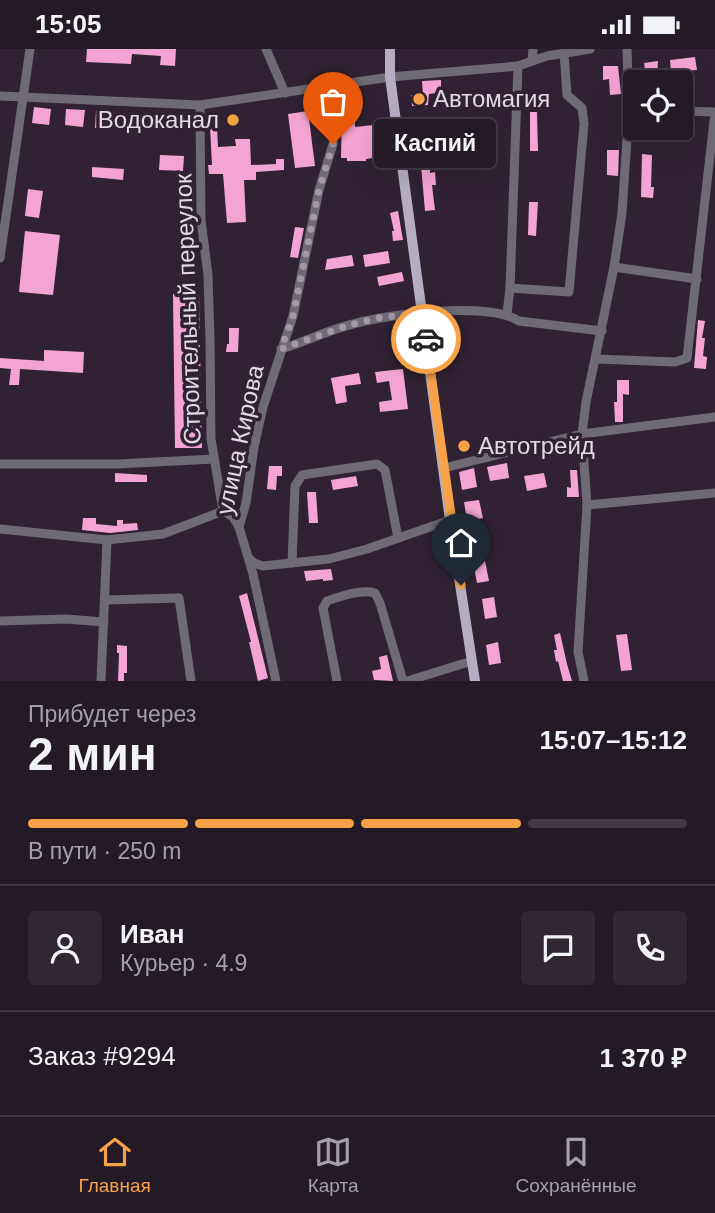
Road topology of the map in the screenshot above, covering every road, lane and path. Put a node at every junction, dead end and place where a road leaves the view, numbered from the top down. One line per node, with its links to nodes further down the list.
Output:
1 (30, 49): 15 (street)
2 (266, 49): 13 (street)
3 (390, 49): 11 (main road)
4 (533, 49): 8 (street)
5 (590, 49): 7 (street)
6 (627, 49): 10 (street)
7 (564, 53): 8 (street); 22 (street)
8 (532, 61): 9 (street)
9 (518, 66): 11 (street); 22 (street)
10 (629, 70)
11 (390, 76): 12 (street); 23 (main road)
12 (337, 85): 13 (street); 26 (street, улица Кирова)
13 (285, 93): 16 (street)
14 (0, 96): 15 (street)
15 (24, 96): 16 (street); 19 (street)
16 (200, 105): 30 (street, Строительный переулок)
17 (693, 111): 21 (street)
18 (629, 140): 20 (street)
19 (0, 258)
20 (614, 267): 21 (street); 25 (street)
21 (697, 279): 27 (street)
22 (510, 288): 24 (street)
23 (422, 313): 24 (street); 26 (street); 32 (main road)
24 (507, 314): 25 (street)
25 (602, 331): 27 (street)
26 (281, 349): 37 (street, улица Кирова)
27 (596, 359): 29 (street)
28 (715, 417): 29 (street)
29 (582, 434): 32 (street); 34 (street)
30 (214, 459): 31 (street); 35 (street, Строительный переулок)
31 (0, 464)
32 (444, 468): 36 (main road)
33 (715, 493): 34 (street)
34 (587, 505): 53 (street)
35 (223, 511): 37 (street); 40 (street)
36 (450, 520): 39 (street); 46 (main road)
37 (239, 527): 41 (street, улица Кирова)
38 (0, 529): 40 (street)
39 (398, 538): 42 (street); 42 (street)
40 (107, 540): 43 (street)
41 (246, 555): 42 (street); 49 (street, улица Кирова)
42 (292, 563)
43 (105, 600): 45 (street); 48 (street)
44 (0, 621): 45 (street)
45 (104, 622): 47 (street)
46 (472, 661): 51 (street); 52 (main road)
47 (101, 681)
48 (191, 681)
49 (276, 681)
50 (338, 681): 51 (street)
51 (405, 681)
52 (475, 681)
53 (584, 681)

